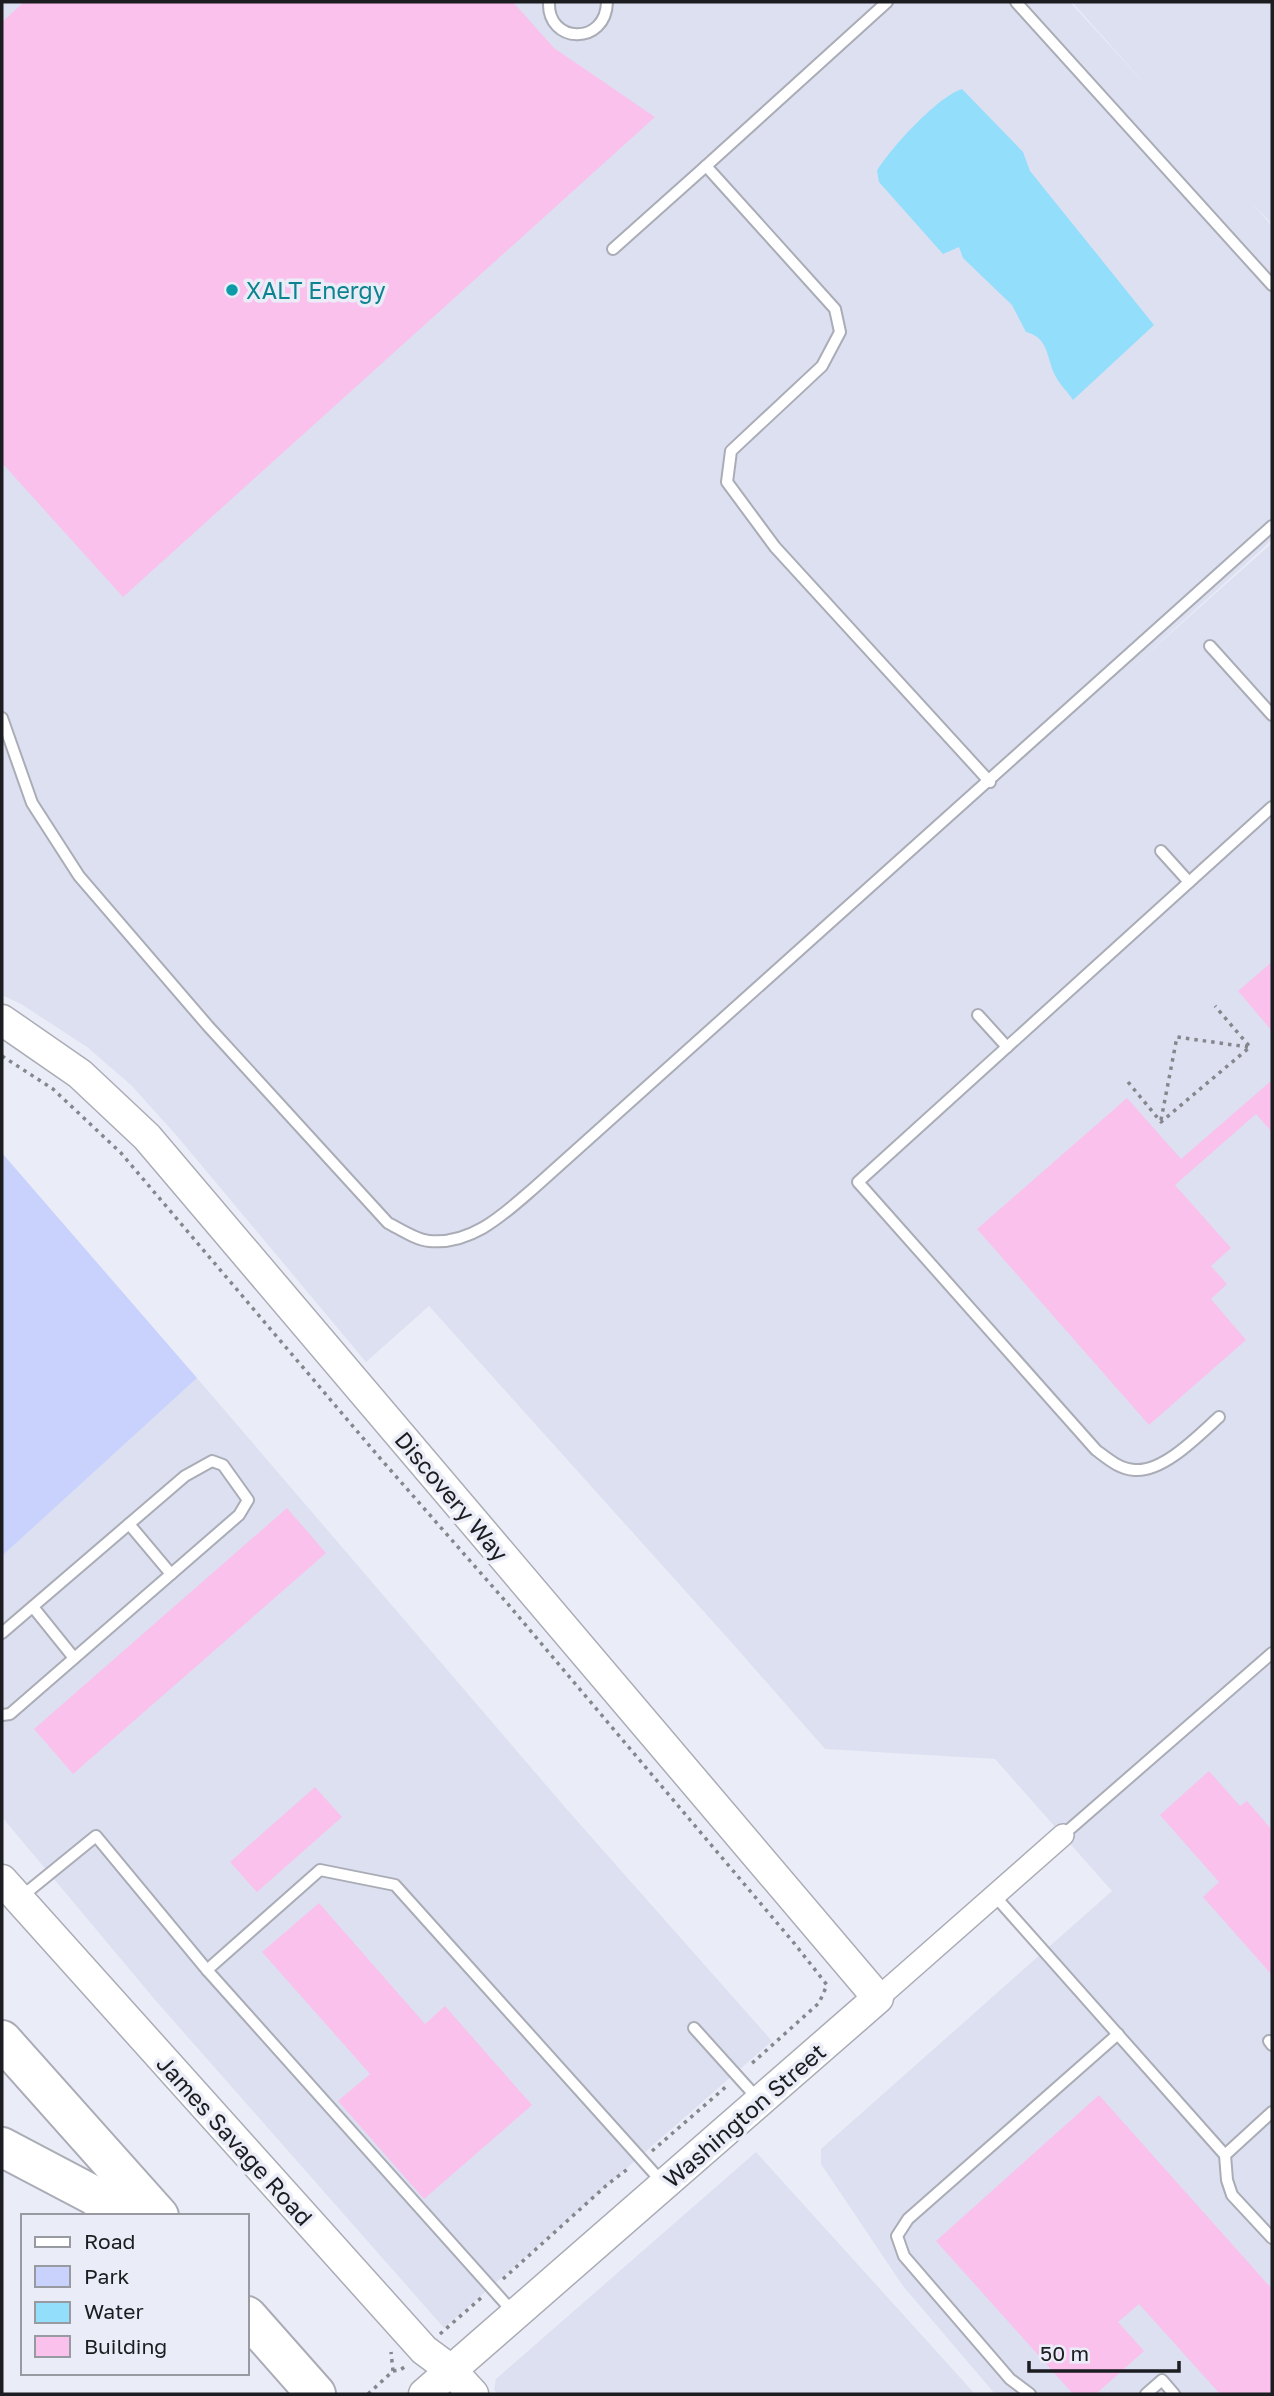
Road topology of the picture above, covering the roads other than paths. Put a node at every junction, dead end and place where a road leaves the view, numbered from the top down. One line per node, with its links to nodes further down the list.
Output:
1 (549, 2): 2 (lane)
2 (607, 2)
3 (887, 2): 5 (lane)
4 (1016, 2): 7 (lane)
5 (706, 166): 6 (lane); 12 (lane)
6 (613, 249)
7 (1272, 285)
8 (1272, 526): 12 (lane)
9 (1210, 646): 10 (lane)
10 (1272, 715)
11 (2, 718): 12 (lane)
12 (990, 782)
13 (1272, 807): 15 (lane)
14 (1161, 851): 15 (lane)
15 (1189, 882): 18 (lane)
16 (978, 1015): 18 (lane)
17 (2, 1020): 31 (street, Discovery Way)
18 (1007, 1047): 19 (lane)
19 (1219, 1417)
20 (129, 1524): 21 (lane); 21 (lane); 22 (lane)
21 (171, 1574): 25 (lane)
22 (33, 1607): 23 (lane); 25 (lane)
23 (2, 1633)
24 (1272, 1653): 27 (lane)
25 (74, 1658): 26 (lane)
26 (2, 1716)
27 (1063, 1835): 29 (street, Washington Street)
28 (10, 1889): 30 (lane); 45 (street, James Savage Road)
29 (994, 1895): 31 (street, Washington Street); 33 (lane)
30 (207, 1970): 39 (lane); 43 (lane)
31 (878, 1998): 35 (street, Washington Street)
32 (694, 2028): 35 (lane)
33 (1118, 2034): 38 (lane); 49 (lane)
34 (2, 2040): 41 (highway)
35 (760, 2101): 39 (street, Washington Street)
36 (1272, 2112): 38 (lane)
37 (2, 2147): 40 (highway)
38 (1225, 2155): 42 (lane)
39 (664, 2184): 43 (street, Washington Street)
40 (120, 2214)
41 (157, 2214)
42 (1272, 2238)
43 (515, 2315): 45 (street, Washington Street)
44 (248, 2317): 46 (highway)
45 (451, 2370): 47 (street, Washington Street); 48 (street, James Savage Road)
46 (316, 2394)
47 (424, 2394)
48 (473, 2394)
49 (1030, 2394)
50 (1146, 2394): 51 (lane)
51 (1174, 2394)

